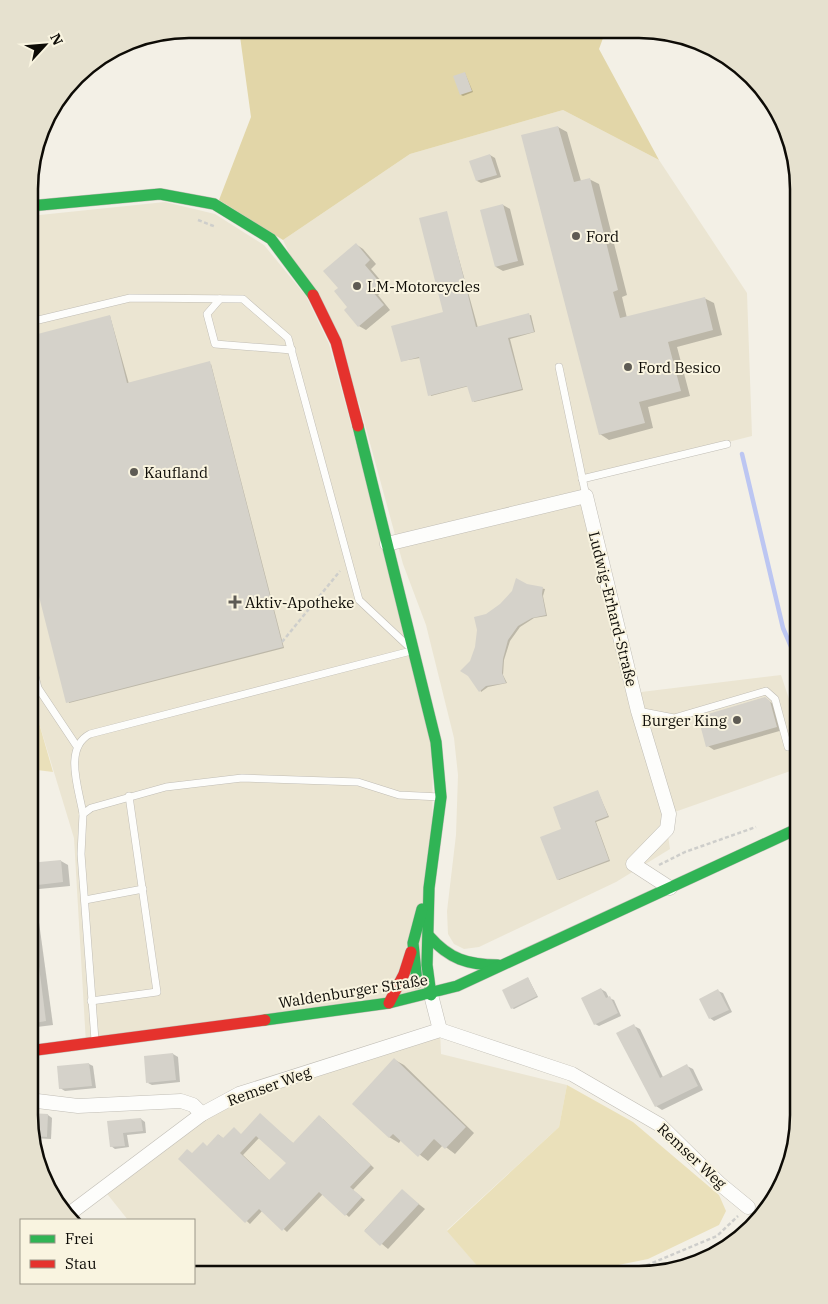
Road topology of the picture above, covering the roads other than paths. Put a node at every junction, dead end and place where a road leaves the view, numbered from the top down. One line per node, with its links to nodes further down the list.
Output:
1 (38, 205): 9 (street)
2 (220, 299): 3 (lane); 4 (lane); 4 (lane)
3 (38, 320)
4 (292, 350): 10 (lane)
5 (559, 367): 7 (lane)
6 (727, 444): 7 (lane)
7 (582, 479): 8 (lane)
8 (586, 496): 9 (street); 12 (street, Ludwig-Erhard-Straße)
9 (387, 544): 10 (street)
10 (414, 650): 13 (lane); 16 (street)
11 (38, 688): 13 (lane)
12 (638, 711): 14 (lane); 20 (street, Ludwig-Erhard-Straße)
13 (76, 745): 17 (lane)
14 (788, 747)
15 (128, 796): 16 (lane); 17 (lane); 21 (lane)
16 (440, 797): 19 (street)
17 (83, 814): 22 (lane)
18 (790, 832): 20 (street, Waldenburger Straße)
19 (429, 888): 23 (street); 24 (street)
20 (670, 888): 25 (street, Waldenburger Straße)
21 (143, 889): 22 (lane); 27 (lane)
22 (85, 900): 27 (lane)
23 (429, 936): 25 (street); 26 (street)
24 (413, 943): 26 (street); 28 (street)
25 (505, 965): 26 (street, Waldenburger Straße)
26 (425, 996): 28 (street, Waldenburger Straße); 29 (street)
27 (91, 1001): 30 (lane)
28 (389, 1003): 30 (street, Waldenburger Straße)
29 (440, 1030): 33 (street, Remser Weg); 34 (street, Remser Weg)
30 (95, 1043): 31 (street, Waldenburger Straße)
31 (38, 1050)
32 (38, 1101): 33 (street)
33 (202, 1114): 35 (street, Remser Weg)
34 (748, 1207)
35 (72, 1212)

